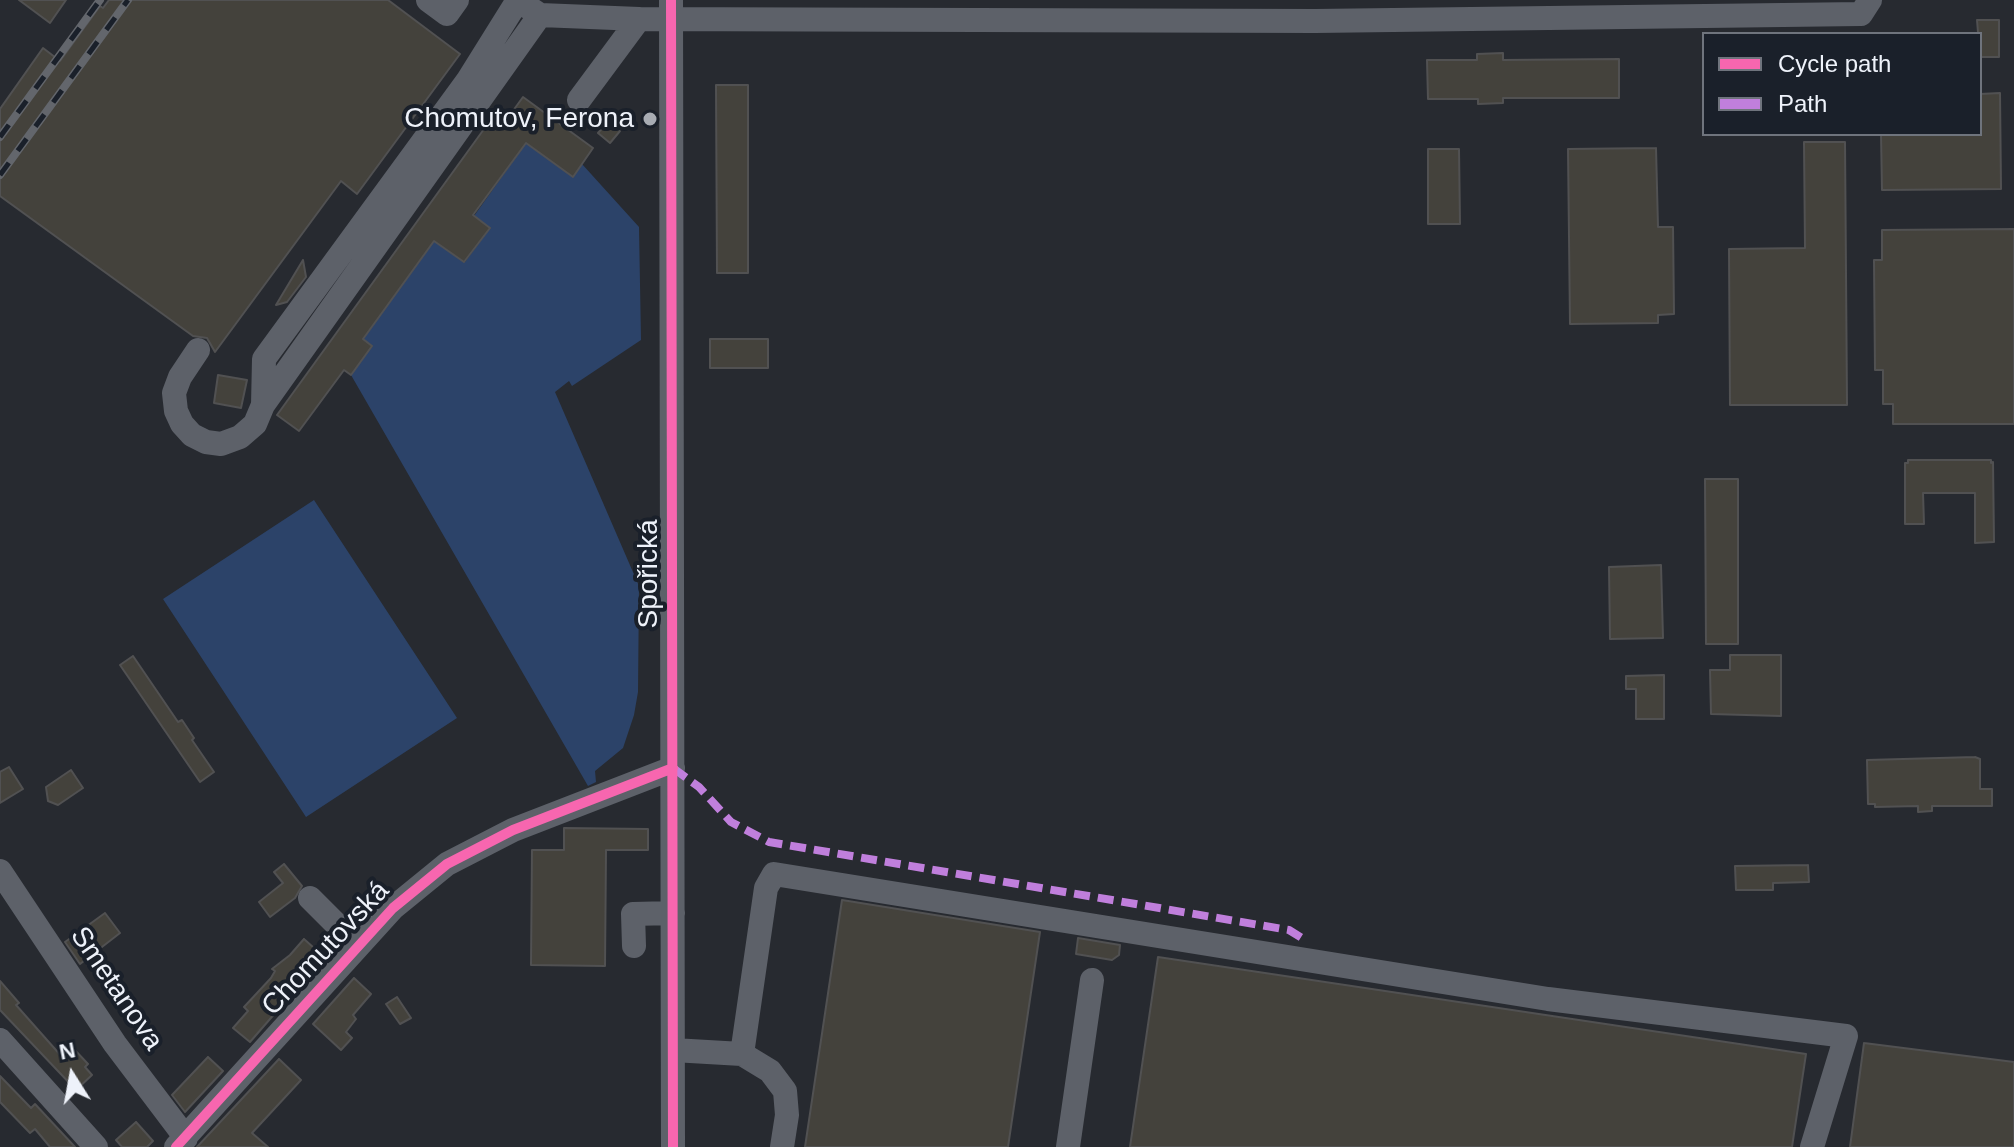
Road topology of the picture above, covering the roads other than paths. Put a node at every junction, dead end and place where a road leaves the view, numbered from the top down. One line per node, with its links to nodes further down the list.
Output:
1 (428, 0): 2 (street)
2 (457, 0)
3 (517, 0): 6 (street); 10 (street)
4 (1870, 0): 5 (street)
5 (671, 10): 7 (street); 11 (street, Spořická)
6 (540, 15): 7 (street); 10 (street)
7 (639, 19): 8 (street)
8 (579, 100)
9 (198, 350): 10 (street)
10 (263, 405)
11 (673, 768): 14 (street, Spořická); 15 (street, Chomutovská)
12 (0, 871): 21 (street, Smetanova)
13 (310, 898): 15 (street)
14 (673, 913): 16 (street); 19 (street, Spořická)
15 (358, 946): 21 (street, Chomutovská)
16 (634, 946)
17 (1092, 980): 25 (street)
18 (0, 1040): 22 (street)
19 (673, 1050): 20 (street); 23 (street, Spořická)
20 (742, 1054): 24 (street); 26 (street)
21 (181, 1142)
22 (96, 1147)
23 (673, 1147)
24 (782, 1147)
25 (1068, 1147)
26 (1812, 1147)

